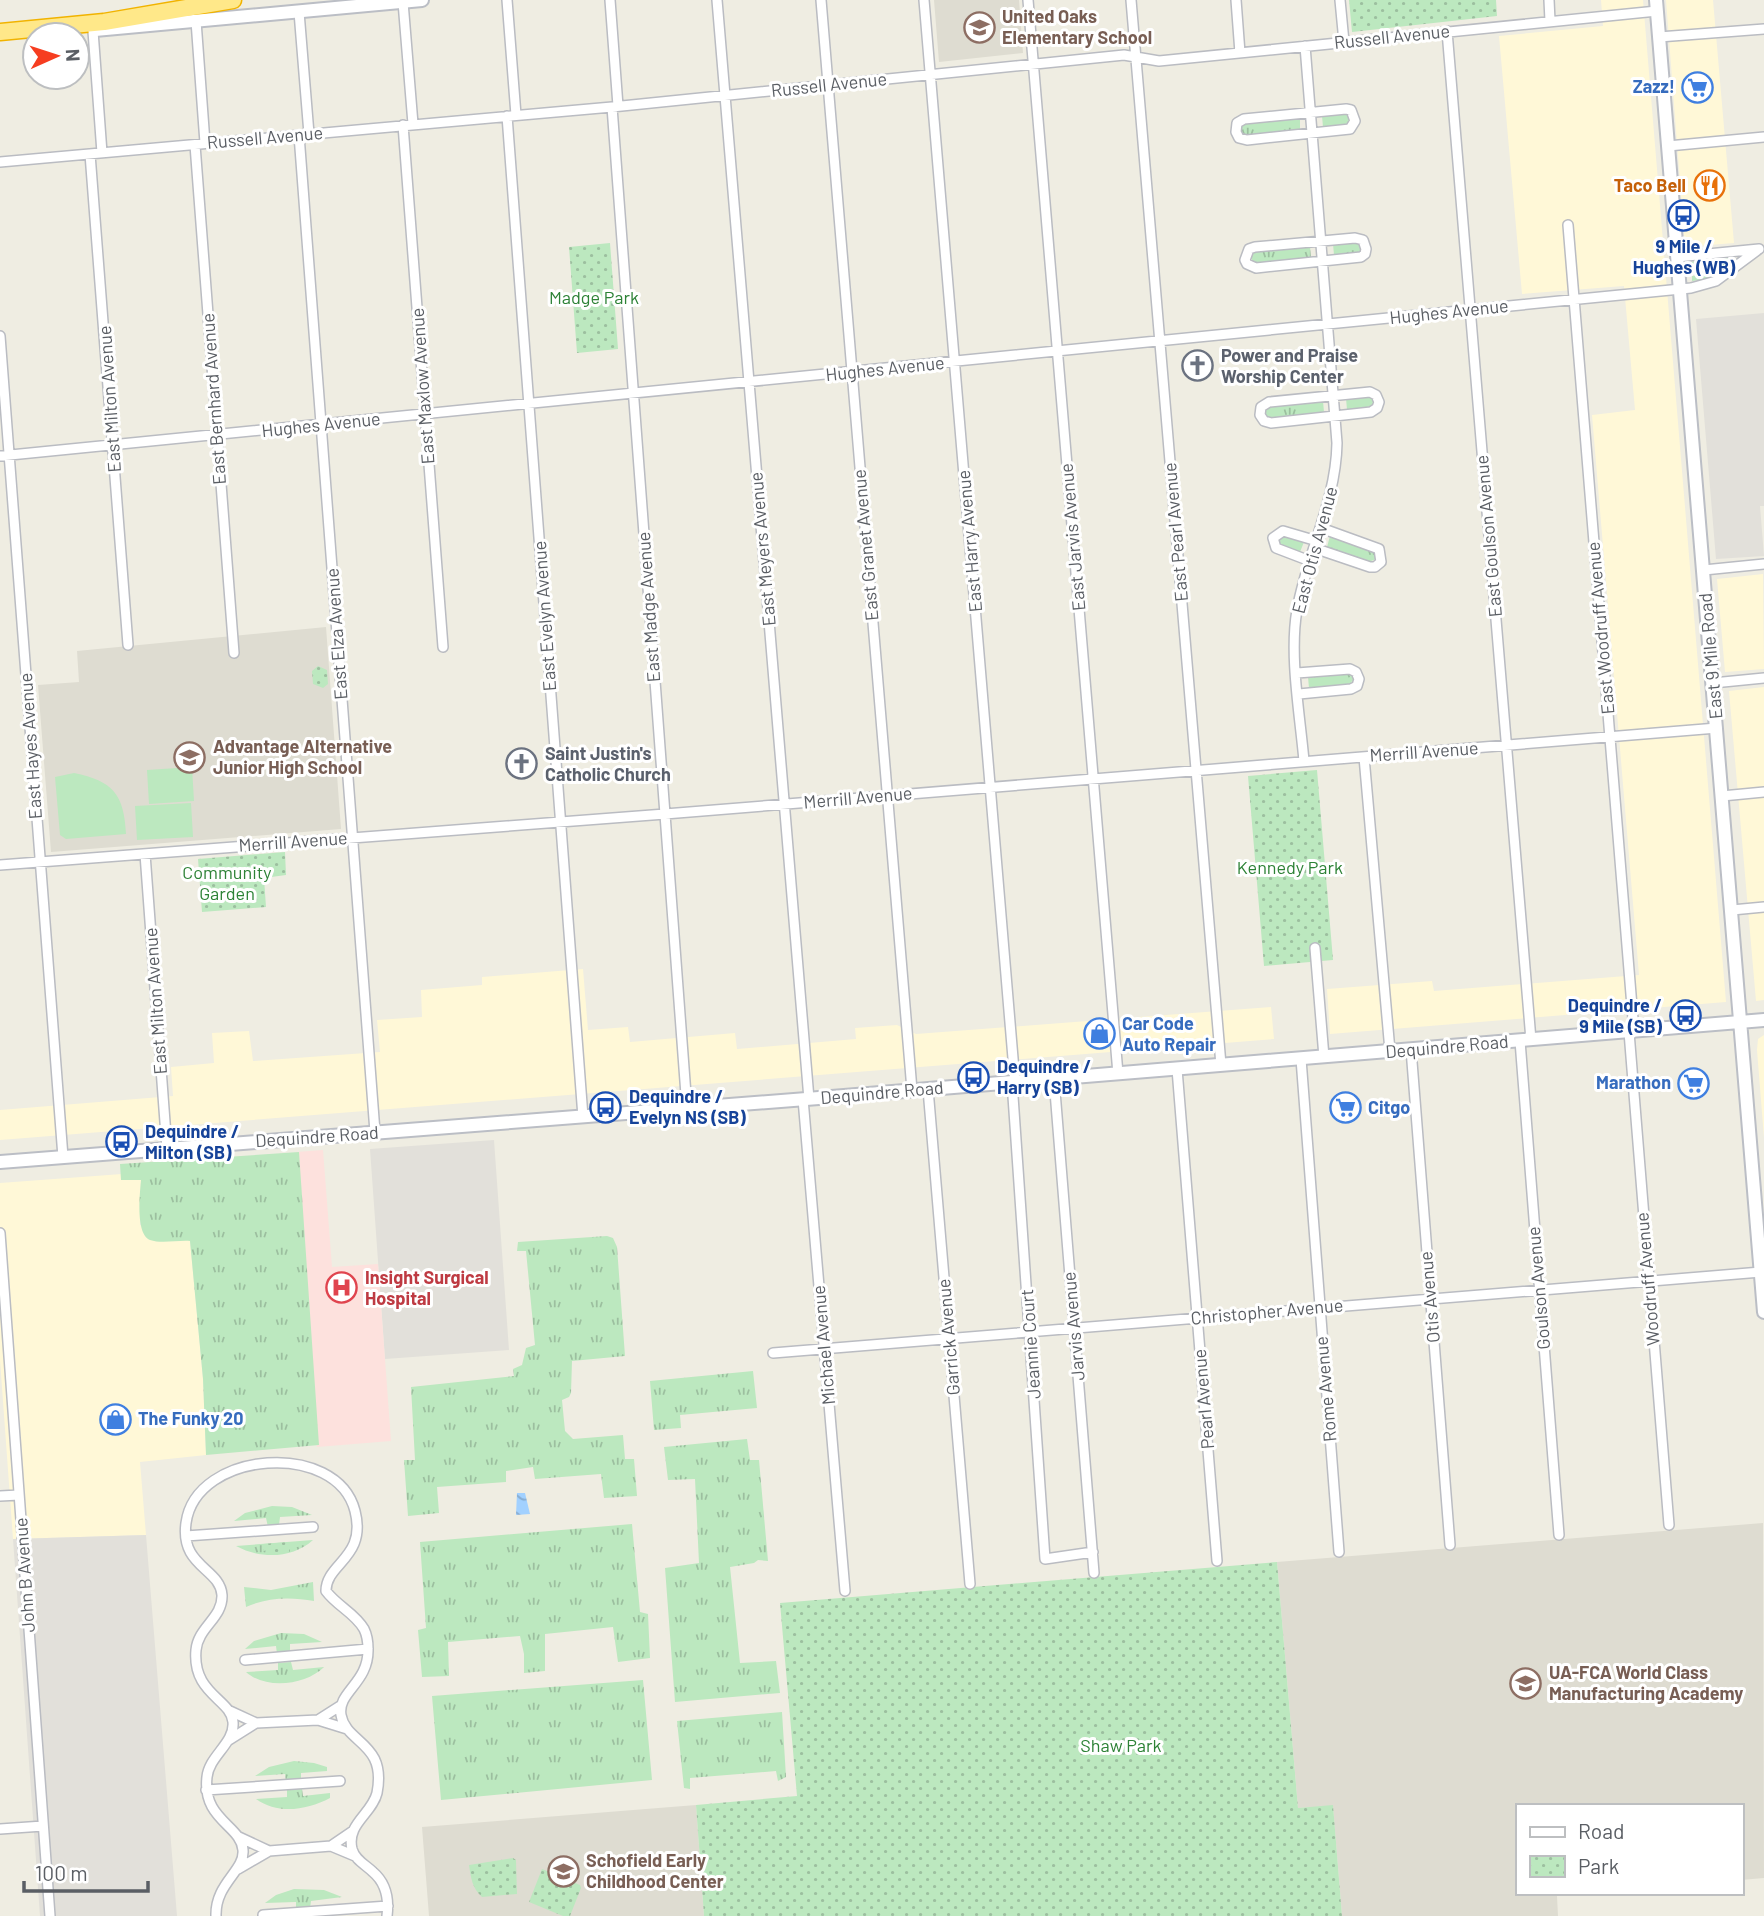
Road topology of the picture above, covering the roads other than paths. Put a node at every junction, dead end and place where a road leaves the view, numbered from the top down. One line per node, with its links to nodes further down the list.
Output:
1 (233, 0): 20 (highway)
2 (422, 0): 13 (main road)
3 (507, 0): 35 (street, East Evelyn Avenue)
4 (610, 0): 33 (street, East Madge Avenue)
5 (717, 0): 32 (street, East Meyers Avenue)
6 (821, 0): 31 (street, East Granet Avenue)
7 (924, 0): 30 (street, East Harry Avenue)
8 (1028, 0): 29 (street, East Jarvis Avenue)
9 (1131, 0): 28 (street, East Pearl Avenue)
10 (1236, 0): 27 (street)
11 (1340, 0): 25 (street)
12 (1549, 0): 17 (street)
13 (403, 2): 15 (main road); 36 (street, East Maxlow Avenue)
14 (1656, 5): 17 (street, Russell Avenue); 22 (main road, East 9 Mile Road)
15 (299, 12): 16 (main road); 38 (street, East Elza Avenue)
16 (196, 21): 19 (main road); 40 (street, East Bernhard Avenue)
17 (1550, 21): 21 (street, Russell Avenue)
18 (1764, 29): 22 (street)
19 (93, 31): 42 (street)
20 (0, 32)
21 (1447, 32): 25 (street, Russell Avenue); 52 (street, East Goulson Avenue)
22 (1659, 37): 41 (main road, East 9 Mile Road)
23 (21, 38): 24 (main road)
24 (0, 40)
25 (1343, 42): 26 (street, Russell Avenue)
26 (1305, 46): 27 (street, Russell Avenue); 34 (street, East Otis Avenue)
27 (1240, 53): 28 (street, Russell Avenue)
28 (1136, 55): 29 (street, Russell Avenue); 55 (street, East Pearl Avenue)
29 (1034, 64): 30 (street, Russell Avenue); 56 (street, East Jarvis Avenue)
30 (931, 75): 31 (street, Russell Avenue); 57 (street, East Harry Avenue)
31 (828, 85): 32 (street, Russell Avenue); 58 (street, East Granet Avenue)
32 (725, 96): 33 (street, Russell Avenue); 59 (street, East Meyers Avenue)
33 (615, 106): 35 (street, Russell Avenue); 60 (street, East Madge Avenue)
34 (1310, 113): 37 (street, East Otis Avenue); 37 (street); 37 (street)
35 (512, 116): 36 (street, Russell Avenue); 62 (street, East Evelyn Avenue)
36 (408, 125): 38 (street, Russell Avenue); 63 (street, East Maxlow Avenue)
37 (1312, 133): 46 (street, East Otis Avenue)
38 (304, 134): 40 (street, Russell Avenue); 65 (street, East Elza Avenue)
39 (1764, 137): 41 (street)
40 (200, 144): 42 (street, Russell Avenue); 66 (street, East Bernhard Avenue)
41 (1668, 146): 48 (main road, East 9 Mile Road)
42 (102, 153): 43 (street, Russell Avenue)
43 (90, 154): 44 (street, Russell Avenue); 67 (street, East Milton Avenue)
44 (0, 162)
45 (1568, 225): 51 (street, East Woodruff Avenue)
46 (1321, 241): 49 (street, East Otis Avenue); 49 (street); 49 (street)
47 (1762, 249): 48 (street, Hughes Avenue); 50 (street, Hughes Avenue)
48 (1677, 257): 50 (main road, East 9 Mile Road)
49 (1322, 261): 53 (street, East Otis Avenue)
50 (1680, 289): 51 (street, Hughes Avenue); 73 (main road, East 9 Mile Road)
51 (1574, 299): 52 (street, Hughes Avenue); 82 (street, East Woodruff Avenue)
52 (1470, 310): 53 (street, Hughes Avenue); 83 (street, East Goulson Avenue)
53 (1328, 325): 55 (street, Hughes Avenue); 61 (street, East Otis Avenue)
54 (0, 336): 68 (street, East Hayes Avenue)
55 (1160, 342): 56 (street, Hughes Avenue); 86 (street, East Pearl Avenue)
56 (1058, 352): 57 (street, Hughes Avenue); 87 (street, East Jarvis Avenue)
57 (955, 362): 58 (street, Hughes Avenue); 88 (street, East Harry Avenue)
58 (852, 373): 59 (street, Hughes Avenue); 90 (street, East Granet Avenue)
59 (749, 383): 60 (street, Hughes Avenue); 92 (street, East Meyers Avenue)
60 (633, 394): 62 (street, Hughes Avenue); 93 (street, East Madge Avenue)
61 (1334, 396): 64 (street, East Otis Avenue); 64 (street); 64 (street)
62 (529, 405): 63 (street, Hughes Avenue); 94 (street, East Evelyn Avenue)
63 (425, 415): 65 (street, Hughes Avenue); 75 (street, East Maxlow Avenue)
64 (1336, 416): 69 (street, East Otis Avenue)
65 (321, 425): 66 (street, Hughes Avenue); 95 (street, East Elza Avenue)
66 (217, 435): 67 (street, Hughes Avenue); 76 (street, East Bernhard Avenue)
67 (113, 445): 68 (street, Hughes Avenue); 74 (street, East Milton Avenue)
68 (5, 455): 97 (street, East Hayes Avenue)
69 (1321, 528): 70 (street, East Otis Avenue); 70 (street)
70 (1316, 544): 71 (street, East Otis Avenue); 71 (street)
71 (1310, 561): 77 (street, East Otis Avenue)
72 (1764, 564): 73 (street)
73 (1704, 570): 79 (main road, East 9 Mile Road)
74 (128, 645)
75 (443, 647)
76 (234, 653)
77 (1297, 673): 80 (street, East Otis Avenue); 80 (street)
78 (1764, 678): 79 (street)
79 (1713, 683): 81 (main road, East 9 Mile Road)
80 (1298, 694): 85 (street, East Otis Avenue)
81 (1717, 728): 82 (street, Merrill Avenue); 91 (main road, East 9 Mile Road)
82 (1610, 737): 83 (street, Merrill Avenue); 104 (street, East Woodruff Avenue)
83 (1506, 746): 84 (street, Merrill Avenue); 105 (street, East Goulson Avenue)
84 (1364, 757): 85 (street, Merrill Avenue); 107 (street)
85 (1304, 761): 86 (street, Merrill Avenue)
86 (1196, 771): 87 (street, Merrill Avenue); 110 (street, East Pearl Avenue)
87 (1094, 779): 88 (street, Merrill Avenue); 112 (street, East Jarvis Avenue)
88 (990, 787): 90 (street, Merrill Avenue); 114 (street, East Harry Avenue)
89 (1764, 792): 91 (street)
90 (887, 796): 92 (street, Merrill Avenue); 116 (street, East Granet Avenue)
91 (1723, 796): 100 (main road, East 9 Mile Road)
92 (784, 804): 93 (street, Merrill Avenue); 117 (street, East Meyers Avenue)
93 (665, 814): 94 (street, Merrill Avenue); 118 (street, East Madge Avenue)
94 (561, 822): 95 (street, Merrill Avenue); 119 (street, East Evelyn Avenue)
95 (352, 837): 96 (street, Merrill Avenue); 120 (street, East Elza Avenue)
96 (145, 854): 97 (street, Merrill Avenue); 121 (street, East Milton Avenue)
97 (40, 862): 98 (street, Merrill Avenue); 122 (street, East Hayes Avenue)
98 (0, 865)
99 (1764, 907): 100 (street)
100 (1732, 909): 103 (main road, East 9 Mile Road)
101 (1315, 948): 108 (street)
102 (1764, 1020): 103 (main road, Dequindre Road)
103 (1741, 1022): 104 (main road, Dequindre Road); 125 (main road, East 9 Mile Road)
104 (1632, 1032): 105 (main road, Dequindre Road); 126 (street, Woodruff Avenue)
105 (1525, 1040): 106 (main road, Dequindre Road); 127 (street, Goulson Avenue)
106 (1411, 1049): 107 (main road, Dequindre Road); 128 (street, Otis Avenue)
107 (1390, 1051): 108 (main road, Dequindre Road)
108 (1324, 1057): 109 (main road, Dequindre Road)
109 (1301, 1059): 110 (main road, Dequindre Road); 129 (street, Rome Avenue)
110 (1221, 1065): 111 (main road, Dequindre Road)
111 (1177, 1069): 112 (main road, Dequindre Road); 131 (street, Pearl Avenue)
112 (1118, 1073): 113 (main road, Dequindre Road)
113 (1054, 1079): 114 (main road, Dequindre Road); 132 (street, Jarvis Avenue)
114 (1013, 1082): 115 (main road, Dequindre Road); 133 (street, Jeannie Court)
115 (928, 1089): 116 (main road, Dequindre Road); 134 (street, Garrick Avenue)
116 (912, 1090): 117 (main road, Dequindre Road)
117 (806, 1099): 118 (main road, Dequindre Road); 135 (street, Michael Avenue)
118 (687, 1108): 119 (main road, Dequindre Road)
119 (583, 1116): 120 (main road, Dequindre Road)
120 (375, 1132): 121 (main road, Dequindre Road)
121 (167, 1149): 122 (main road, Dequindre Road)
122 (63, 1157): 123 (main road, Dequindre Road)
123 (0, 1162)
124 (0, 1233): 137 (street, John B Avenue)
125 (1761, 1272): 126 (street, Christopher Avenue); 130 (main road, East 9 Mile Road)
126 (1648, 1280): 127 (street, Christopher Avenue); 139 (street, Woodruff Avenue)
127 (1539, 1290): 128 (street, Christopher Avenue); 141 (street, Goulson Avenue)
128 (1430, 1299): 129 (street, Christopher Avenue); 143 (street, Otis Avenue)
129 (1320, 1308): 131 (street, Christopher Avenue); 145 (street, Rome Avenue)
130 (1764, 1312)
131 (1197, 1318): 132 (street, Christopher Avenue); 146 (street, Pearl Avenue)
132 (1074, 1327): 133 (street, Christopher Avenue); 144 (street, Jarvis Avenue)
133 (1030, 1331): 134 (street, Christopher Avenue); 144 (street, Jeannie Court)
134 (949, 1338): 135 (street, Christopher Avenue); 148 (street, Garrick Avenue)
135 (824, 1348): 136 (street, Christopher Avenue); 149 (street, Michael Avenue)
136 (773, 1353)
137 (19, 1495): 138 (street); 160 (street, John B Avenue)
138 (0, 1496)
139 (1669, 1525)
140 (313, 1527): 142 (street)
141 (1559, 1535)
142 (186, 1536): 150 (street); 153 (street)
143 (1450, 1545)
144 (1093, 1552): 147 (street, Jarvis Avenue)
145 (1339, 1552)
146 (1217, 1561)
147 (1094, 1573)
148 (970, 1584)
149 (845, 1591)
150 (368, 1649): 151 (street); 152 (street)
151 (245, 1660)
152 (340, 1706): 154 (street); 156 (street)
153 (227, 1708): 155 (street); 157 (street)
154 (318, 1720): 155 (street); 156 (street)
155 (256, 1723): 157 (street)
156 (347, 1729): 162 (street)
157 (227, 1741): 159 (street)
158 (340, 1781): 159 (street)
159 (206, 1790): 163 (street)
160 (43, 1826): 161 (street); 170 (street, John B Avenue)
161 (0, 1829)
162 (353, 1831): 164 (street); 166 (street)
163 (238, 1837): 165 (street); 167 (street)
164 (331, 1846): 165 (street); 166 (street)
165 (269, 1851): 167 (street)
166 (355, 1856): 168 (street)
167 (236, 1870): 171 (street)
168 (388, 1906): 169 (street); 172 (street)
169 (263, 1914)
170 (50, 1916)
171 (216, 1916)
172 (387, 1916)

